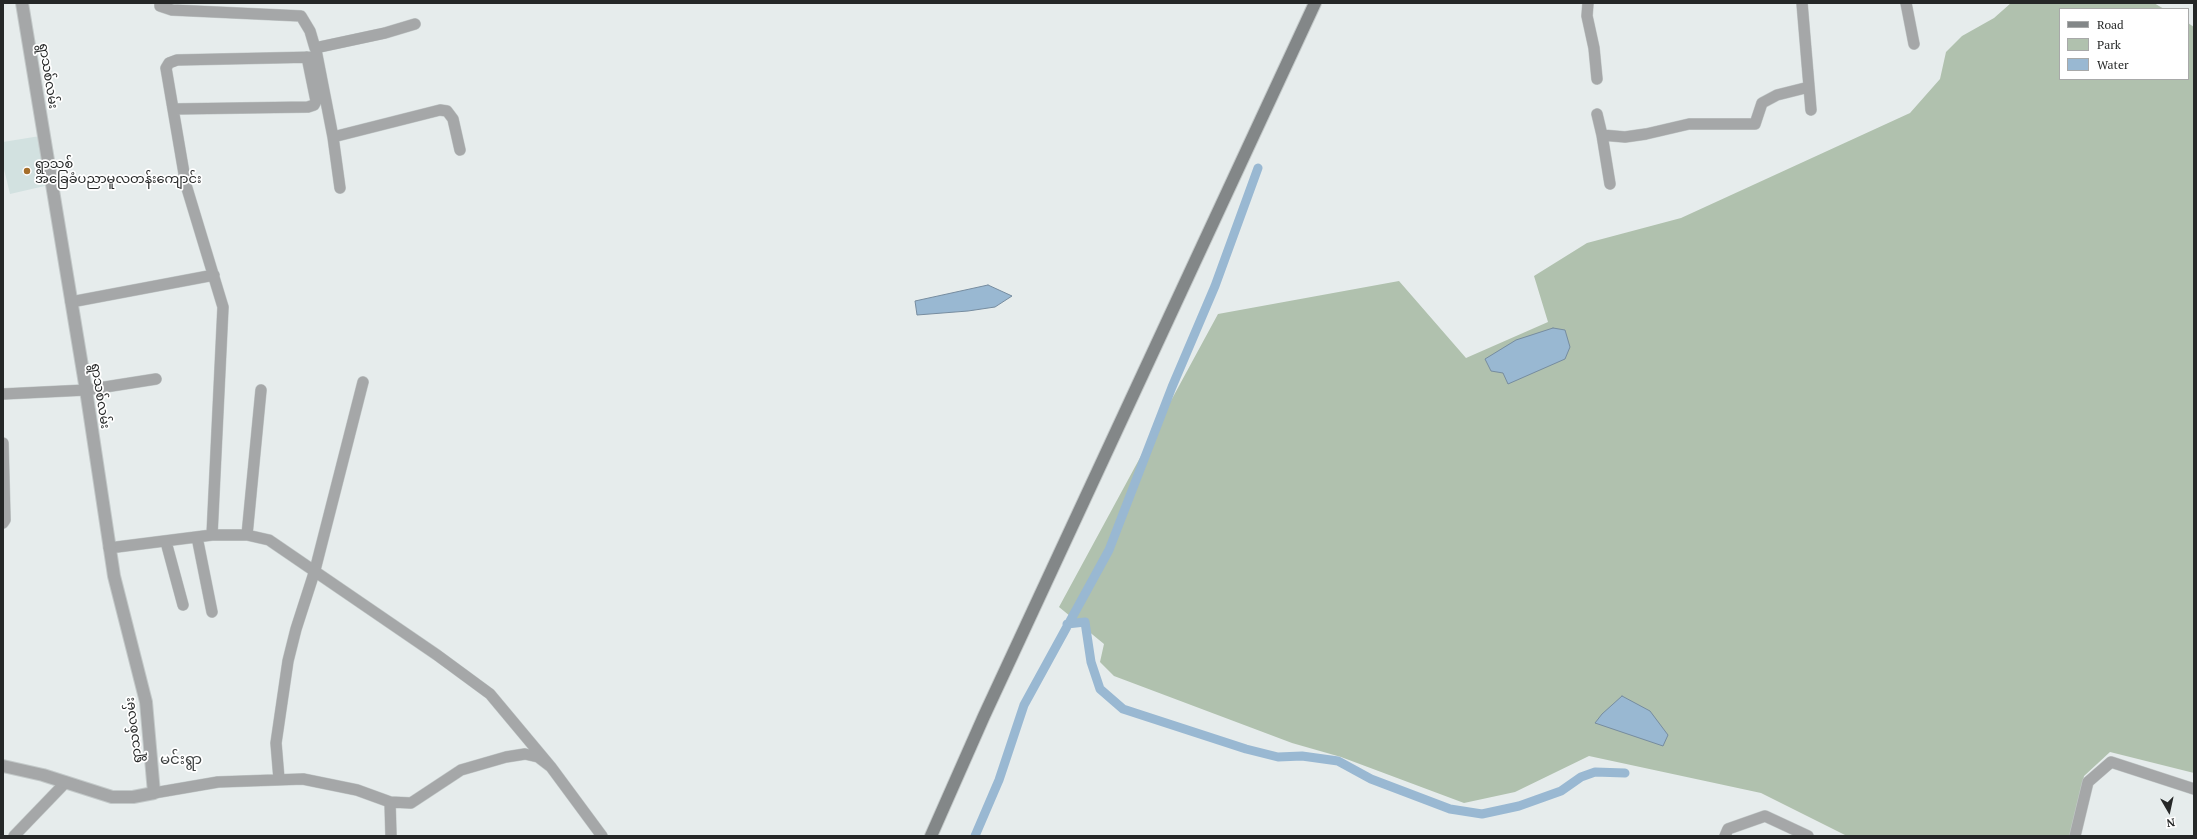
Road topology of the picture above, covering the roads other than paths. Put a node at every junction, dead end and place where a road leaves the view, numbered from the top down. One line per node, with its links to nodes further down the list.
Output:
1 (22, 3): 21 (street, ရွာသစ်လမ်း)
2 (160, 3): 9 (street)
3 (1315, 3): 48 (main road)
4 (1588, 3): 10 (street)
5 (1802, 3): 11 (street)
6 (1906, 3): 8 (street)
7 (415, 24): 9 (street)
8 (1914, 44)
9 (313, 54): 12 (street); 12 (street); 16 (street)
10 (1597, 79)
11 (1809, 86): 13 (street); 15 (street)
12 (174, 109): 20 (street)
13 (1811, 110)
14 (1597, 114): 15 (street)
15 (1602, 135): 18 (street)
16 (333, 138): 17 (street); 19 (street)
17 (460, 150)
18 (1610, 184)
19 (340, 188)
20 (214, 275): 21 (street); 30 (street)
21 (72, 302): 24 (street, ရွာသစ်လမ်း)
22 (156, 379): 24 (street)
23 (362, 382): 35 (street)
24 (86, 390): 26 (street); 34 (street, ရွာသစ်လမ်း)
25 (261, 390): 31 (street)
26 (3, 394)
27 (3, 443): 28 (street)
28 (3, 474): 29 (street)
29 (3, 524)
30 (212, 535): 31 (street); 32 (street)
31 (247, 535): 35 (street)
32 (197, 537): 33 (street); 37 (street)
33 (166, 542): 34 (street); 36 (street)
34 (109, 548): 43 (street, ရွာသစ်လမ်း)
35 (315, 570): 39 (street); 40 (street)
36 (183, 604)
37 (212, 612)
38 (3, 766): 41 (street)
39 (551, 767): 44 (street); 47 (street)
40 (280, 780): 43 (street); 44 (street)
41 (66, 782): 43 (street); 45 (street)
42 (2194, 789): 51 (street)
43 (154, 793)
44 (390, 802): 46 (street)
45 (14, 836)
46 (391, 836)
47 (602, 836)
48 (931, 836)
49 (1725, 836): 50 (street)
50 (1808, 836)
51 (2075, 836)

